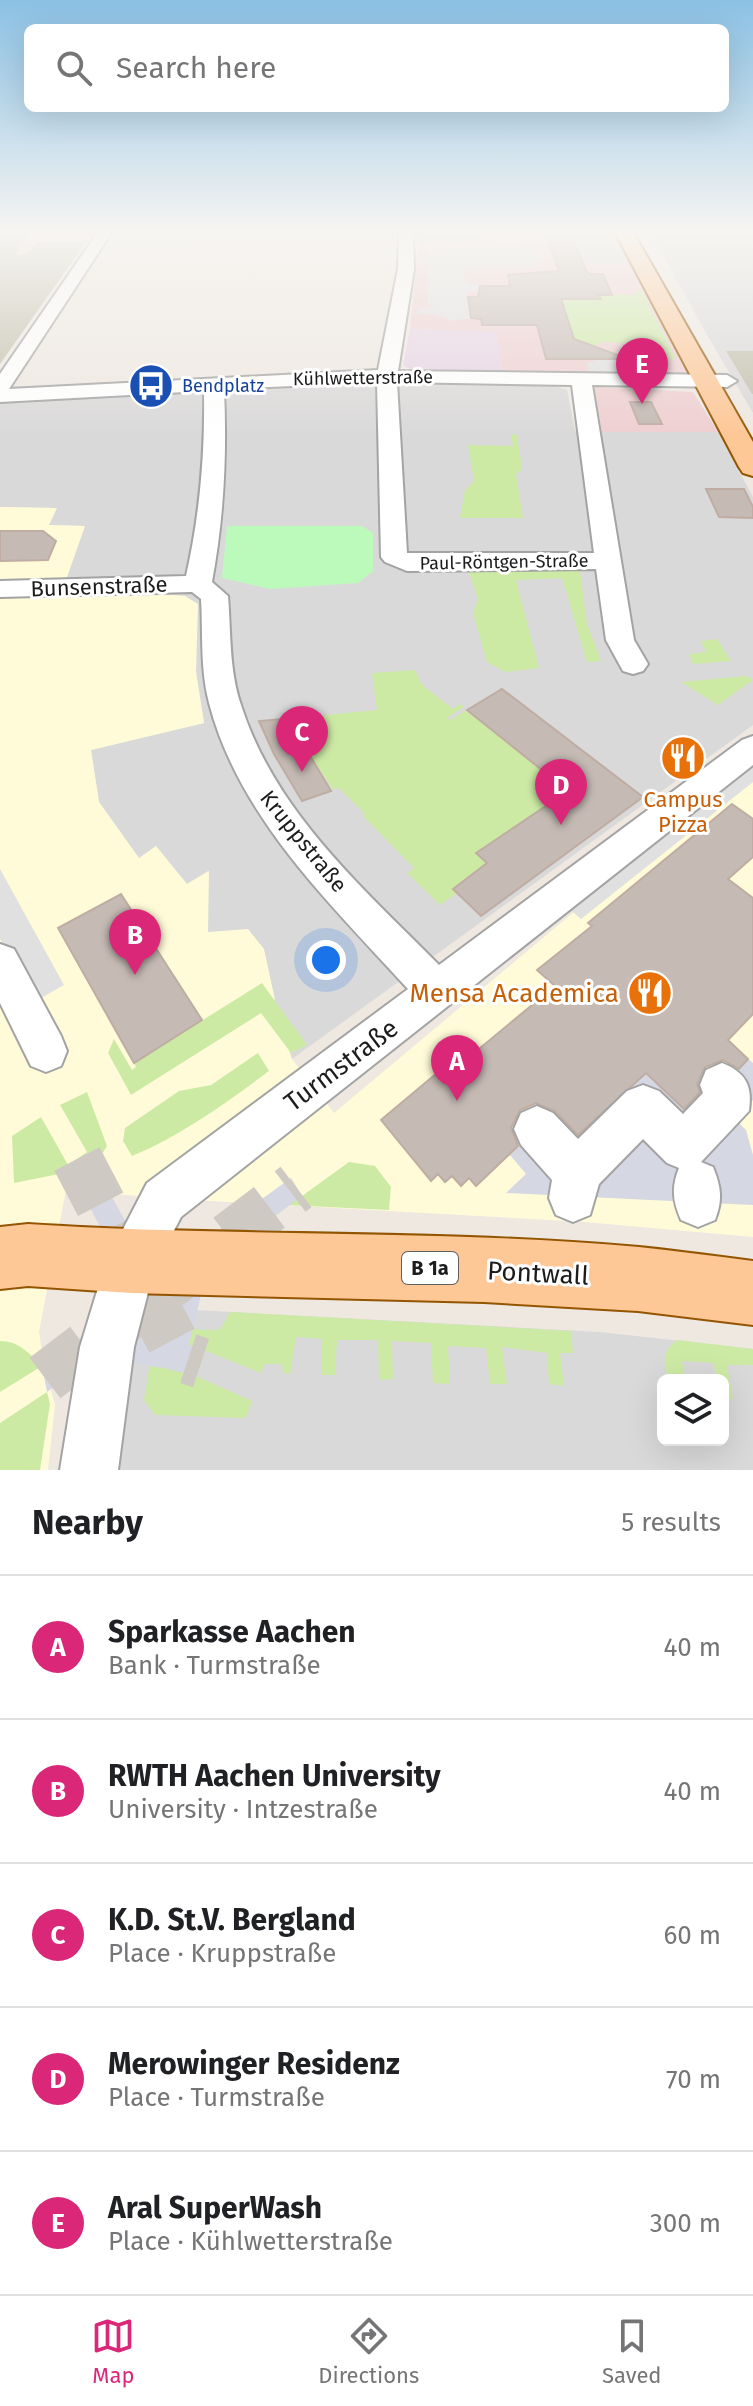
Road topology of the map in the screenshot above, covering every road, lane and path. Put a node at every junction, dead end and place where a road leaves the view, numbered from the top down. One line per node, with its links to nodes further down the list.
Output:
1 (59, 301): 9 (street)
2 (400, 301): 5 (street)
3 (666, 301): 7 (main road)
4 (675, 301): 7 (main road)
5 (387, 376): 6 (street, Kühlwetterstraße); 8 (street, Kühlwetterstraße); 13 (street, Paul-Röntgen-Straße)
6 (581, 379): 7 (street, Kühlwetterstraße); 13 (street)
7 (716, 382): 11 (main road); 12 (main road)
8 (214, 384): 10 (street, Kühlwetterstraße); 14 (street)
9 (0, 388)
10 (0, 396)
11 (753, 427)
12 (753, 467)
13 (606, 561): 16 (street)
14 (198, 584): 15 (street, Bunsenstraße); 19 (street, Kruppstraße)
15 (0, 589)
16 (633, 664)
17 (753, 748): 19 (street, Turmstraße)
18 (0, 962): 20 (street)
19 (437, 992): 24 (street, Turmstraße)
20 (46, 1051)
21 (735, 1094): 22 (street)
22 (537, 1129)
23 (0, 1258): 24 (main road, B 1a)
24 (131, 1262): 25 (main road, Pontwall / B 1a); 26 (street, Turmstraße)
25 (753, 1293)
26 (89, 1470)

